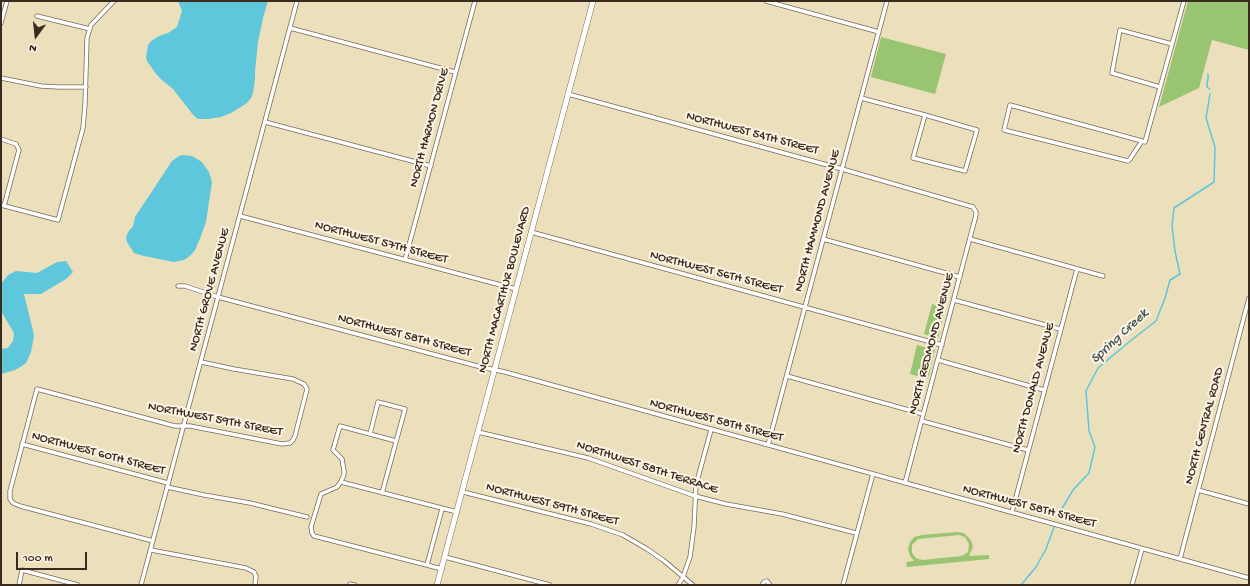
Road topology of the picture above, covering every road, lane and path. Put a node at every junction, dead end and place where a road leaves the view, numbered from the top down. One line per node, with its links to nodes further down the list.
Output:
1 (7, 1): 10 (street)
2 (114, 1): 12 (street)
3 (297, 1): 11 (street, NORTH GROVE AVENUE)
4 (474, 1): 15 (street, NORTH HARMON DRIVE)
5 (592, 1): 19 (main road, NORTH MACARTHUR BOULEVARD)
6 (766, 1): 13 (street)
7 (887, 1): 13 (street, NORTH HAMMOND AVENUE)
8 (1184, 1): 14 (street)
9 (37, 16): 12 (street)
10 (1, 23)
11 (290, 28): 15 (street); 22 (street, NORTH GROVE AVENUE)
12 (90, 29): 17 (street)
13 (879, 32): 20 (street, NORTH HAMMOND AVENUE)
14 (1172, 44): 18 (street); 18 (street)
15 (455, 72): 25 (street, NORTH HARMON DRIVE)
16 (1, 78): 17 (street)
17 (86, 87): 27 (street)
18 (1160, 87): 24 (street)
19 (568, 94): 26 (street, NORTHWEST 54TH STREET); 30 (main road, NORTH MACARTHUR BOULEVARD)
20 (861, 98): 21 (street); 26 (street, NORTH HAMMOND AVENUE)
21 (925, 115): 21 (street)
22 (265, 122): 25 (street); 29 (street, NORTH GROVE AVENUE)
23 (1, 139): 27 (street)
24 (1142, 141): 24 (street)
25 (431, 166): 33 (street, NORTH HARMON DRIVE)
26 (842, 169): 28 (street, NORTHWEST 54TH STREET); 31 (street, NORTH HAMMOND AVENUE)
27 (3, 206)
28 (975, 209): 32 (street, NORTH REDMOND AVENUE)
29 (240, 216): 33 (street, NORTHWEST 57TH STREET); 39 (street, NORTH GROVE AVENUE)
30 (531, 232): 38 (main road, NORTH MACARTHUR BOULEVARD); 42 (street, NORTHWEST 56TH STREET)
31 (824, 239): 36 (street); 42 (street, NORTH HAMMOND AVENUE)
32 (970, 239): 34 (street); 36 (street, NORTH REDMOND AVENUE)
33 (405, 260): 38 (street, NORTHWEST 57TH STREET)
34 (1077, 269): 35 (street); 43 (street, NORTH DONALD AVENUE)
35 (1103, 276)
36 (960, 277): 41 (street, NORTH REDMOND AVENUE)
37 (178, 286): 39 (street, NORTHWEST 58TH STREET)
38 (516, 289): 47 (main road, NORTH MACARTHUR BOULEVARD)
39 (218, 297): 46 (street, NORTH GROVE AVENUE); 47 (street, NORTHWEST 58TH STREET)
40 (1249, 298): 64 (street, NORTH CENTRAL ROAD)
41 (954, 300): 43 (street); 44 (street, NORTH REDMOND AVENUE)
42 (805, 307): 44 (street, NORTHWEST 56TH STREET); 48 (street, NORTH HAMMOND AVENUE)
43 (1060, 329): 49 (street, NORTH DONALD AVENUE)
44 (942, 345): 45 (street, NORTH REDMOND AVENUE)
45 (938, 360): 49 (street); 50 (street, NORTH REDMOND AVENUE)
46 (201, 362): 52 (street, NORTH GROVE AVENUE); 52 (street, NORTHWEST 59TH STREET)
47 (495, 370): 53 (street, NORTHWEST 58TH STREET); 54 (main road, NORTH MACARTHUR BOULEVARD)
48 (787, 376): 50 (street); 58 (street, NORTH HAMMOND AVENUE)
49 (1044, 390): 59 (street, NORTH DONALD AVENUE)
50 (923, 414): 51 (street, NORTH REDMOND AVENUE)
51 (922, 421): 59 (street); 62 (street, NORTH REDMOND AVENUE)
52 (184, 426): 57 (street, NORTHWEST 59TH STREET); 63 (street, NORTH GROVE AVENUE)
53 (711, 430): 58 (street, NORTHWEST 58TH STREET); 67 (street)
54 (478, 432): 65 (main road, NORTH MACARTHUR BOULEVARD); 67 (street, NORTHWEST 58TH TERRACE)
55 (370, 434): 56 (street); 56 (street); 61 (street)
56 (396, 441): 66 (street)
57 (22, 444): 63 (street, NORTHWEST 60TH STREET); 74 (street)
58 (768, 445): 60 (street, NORTHWEST 58TH STREET)
59 (1028, 450): 71 (street, NORTH DONALD AVENUE)
60 (873, 474): 62 (street, NORTHWEST 58TH STREET); 73 (street)
61 (340, 482): 66 (street); 79 (street)
62 (905, 483): 71 (street, NORTHWEST 58TH STREET)
63 (168, 485): 72 (street, NORTHWEST 60TH STREET); 74 (street, NORTH GROVE AVENUE)
64 (1198, 490): 68 (street); 78 (street, NORTH CENTRAL ROAD)
65 (463, 492): 70 (main road, NORTH MACARTHUR BOULEVARD); 81 (street, NORTHWEST 59TH STREET)
66 (382, 493): 69 (street)
67 (694, 496): 73 (street, NORTHWEST 58TH TERRACE); 81 (street)
68 (1249, 504)
69 (442, 508): 70 (street); 79 (street)
70 (457, 512): 77 (main road, NORTH MACARTHUR BOULEVARD)
71 (1012, 512): 75 (street, NORTHWEST 58TH STREET)
72 (307, 517)
73 (856, 533): 95 (street)
74 (153, 541): 76 (street, NORTH GROVE AVENUE)
75 (1142, 548): 78 (street, NORTHWEST 58TH STREET); 96 (street)
76 (151, 550): 86 (street, NORTH GROVE AVENUE); 87 (street)
77 (445, 557): 80 (main road, NORTH MACARTHUR BOULEVARD); 90 (street)
78 (1180, 559): 82 (street, NORTHWEST 58TH STREET)
79 (427, 565): 80 (street)
80 (442, 569): 89 (main road, NORTH MACARTHUR BOULEVARD)
81 (683, 577): 91 (street); 92 (street, NORTHWEST 59TH STREET)
82 (1249, 578)
83 (350, 584): 88 (street)
84 (19, 585): 85 (street)
85 (78, 585)
86 (142, 585)
87 (255, 585)
88 (355, 585)
89 (438, 585)
90 (550, 585)
91 (678, 585)
92 (693, 585)
93 (762, 585): 94 (street)
94 (770, 585)
95 (843, 585)
96 (1132, 585)

